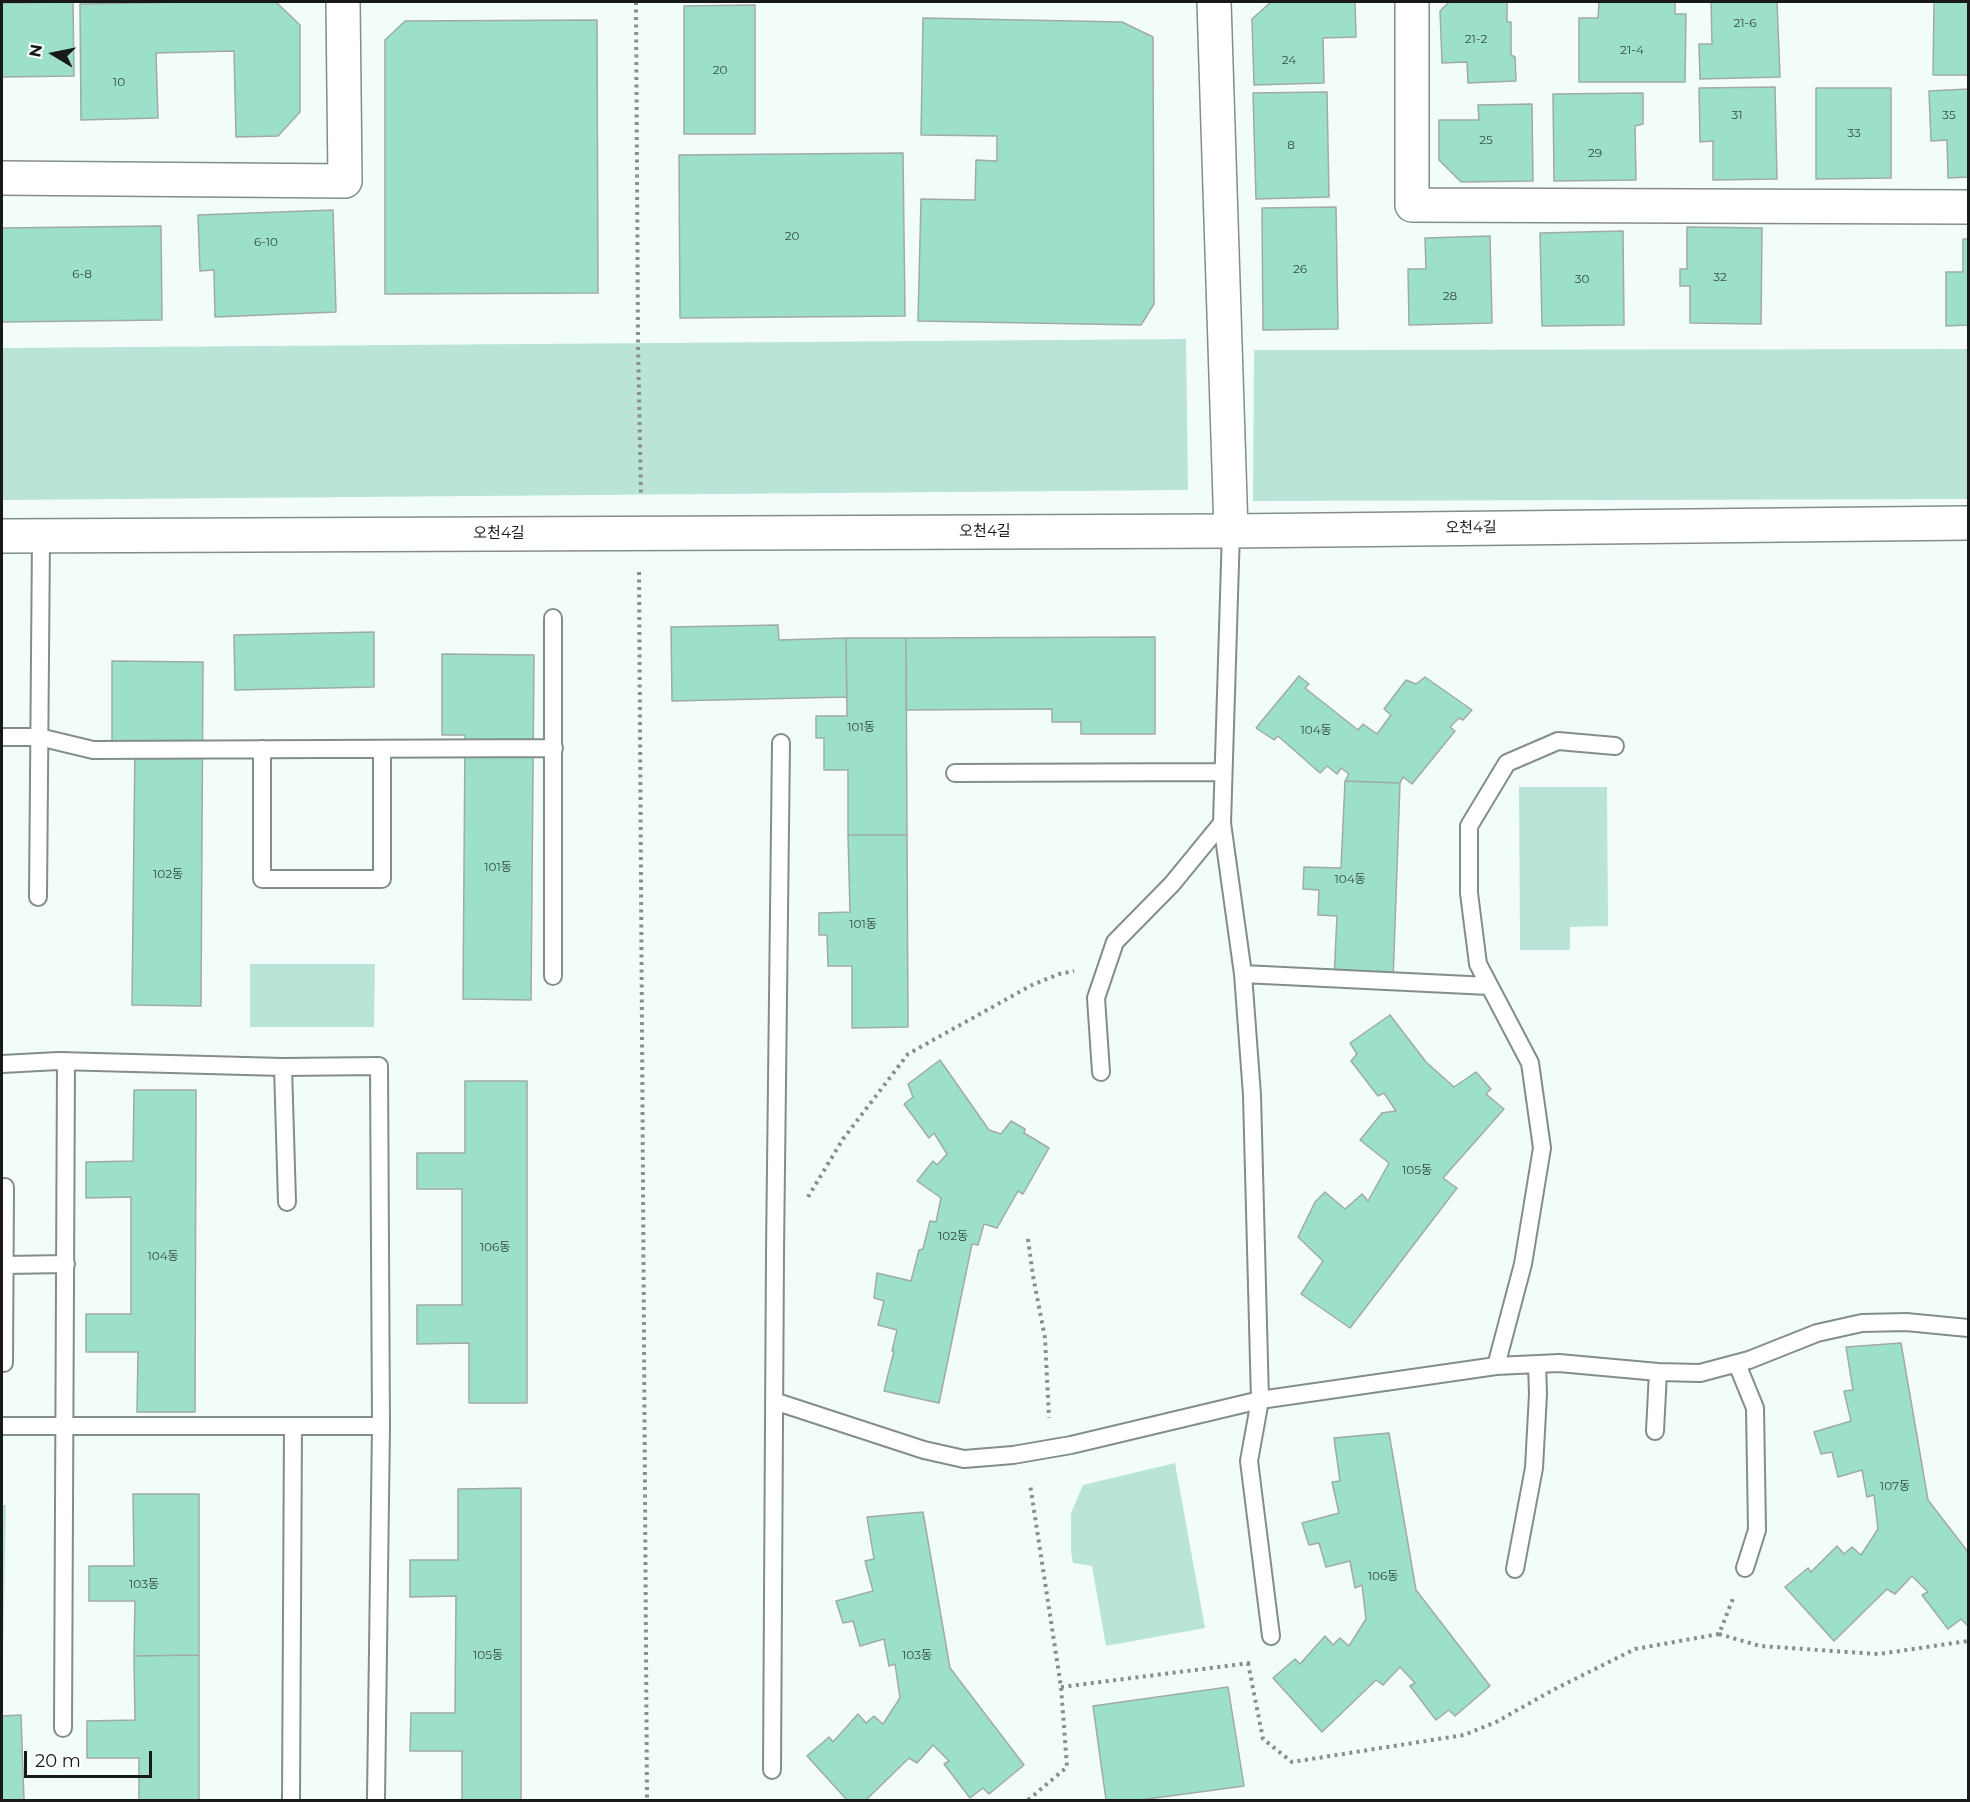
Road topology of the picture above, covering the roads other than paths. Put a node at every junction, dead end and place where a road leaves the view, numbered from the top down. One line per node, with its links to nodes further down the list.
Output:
1 (343, 2): 4 (street)
2 (1214, 2): 7 (street)
3 (1412, 2): 5 (street)
4 (2, 178)
5 (1968, 207)
6 (1968, 523): 7 (street, 오천4길)
7 (1232, 531): 9 (street, 오천4길); 18 (lane)
8 (2, 536): 9 (street, 오천4길)
9 (41, 536): 12 (lane)
10 (554, 618): 15 (lane)
11 (2, 737): 12 (lane)
12 (39, 737): 16 (lane); 21 (lane)
13 (781, 743): 40 (lane)
14 (1615, 746): 24 (lane)
15 (554, 748): 17 (lane); 23 (lane)
16 (262, 749): 17 (lane); 17 (lane)
17 (382, 749)
18 (1223, 772): 19 (lane); 20 (lane)
19 (955, 773)
20 (1222, 823): 22 (lane); 28 (lane)
21 (38, 897)
22 (1243, 974): 24 (lane); 39 (lane)
23 (553, 976)
24 (1490, 986): 37 (lane)
25 (66, 1061): 26 (lane); 27 (lane); 31 (lane)
26 (2, 1064)
27 (283, 1067): 30 (lane); 44 (lane)
28 (1101, 1072)
29 (5, 1186): 32 (lane)
30 (287, 1202)
31 (66, 1264): 32 (lane); 41 (lane)
32 (5, 1265): 34 (lane)
33 (1968, 1328): 36 (lane)
34 (4, 1363)
35 (1537, 1364): 37 (lane); 38 (lane); 47 (lane)
36 (1737, 1364): 38 (lane); 46 (lane)
37 (1496, 1366): 39 (lane)
38 (1658, 1372): 45 (lane)
39 (1260, 1400): 40 (lane); 48 (lane)
40 (774, 1401): 50 (lane)
41 (65, 1425): 42 (lane); 43 (lane); 49 (lane)
42 (2, 1426)
43 (292, 1426): 44 (lane); 52 (lane)
44 (381, 1426): 51 (lane)
45 (1655, 1431)
46 (1745, 1568)
47 (1515, 1569)
48 (1271, 1636)
49 (63, 1728)
50 (772, 1770)
51 (376, 1798)
52 (291, 1800)

